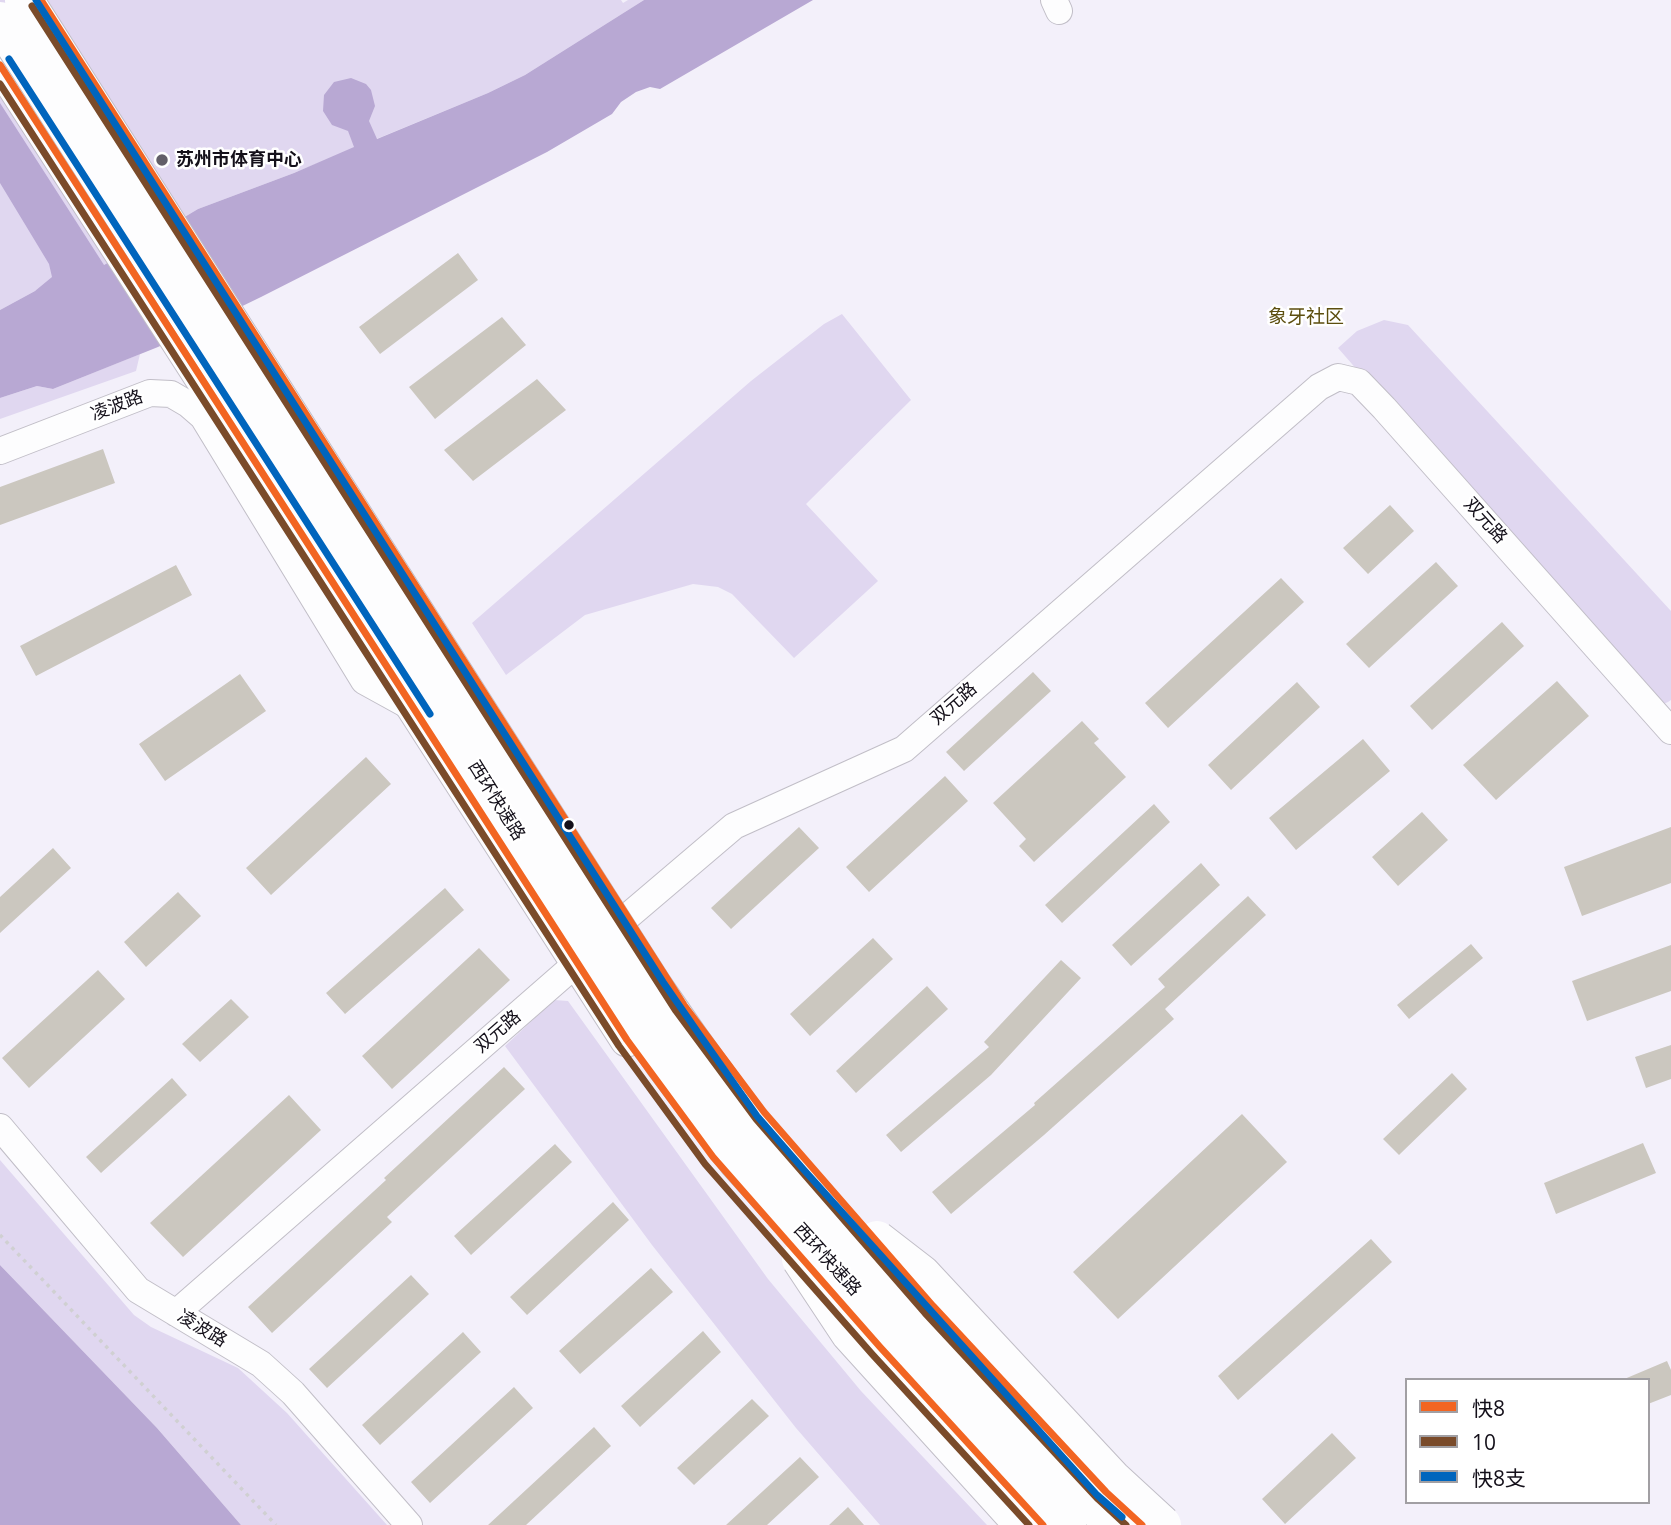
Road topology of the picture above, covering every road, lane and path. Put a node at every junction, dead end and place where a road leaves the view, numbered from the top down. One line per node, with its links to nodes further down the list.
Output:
1 (24, 0): 12 (highway, bridge)
2 (41, 0): 8 (main road)
3 (0, 21): 11 (highway, 西环快速路, bridge)
4 (0, 65): 6 (main road)
5 (0, 451): 6 (street, 凌波路)
6 (413, 708): 9 (main road)
7 (1671, 731): 8 (street, 双元路)
8 (627, 917): 9 (street, 双元路); 21 (main road)
9 (577, 963): 14 (street, 双元路); 18 (main road)
10 (0, 1127): 14 (street, 凌波路)
11 (737, 1160): 17 (highway, bridge); 19 (highway, 西环快速路, bridge)
12 (796, 1177): 20 (highway, bridge); 22 (highway, bridge)
13 (0, 1235): 15 (path)
14 (176, 1313): 16 (street, 凌波路)
15 (276, 1525)
16 (409, 1525)
17 (1024, 1525)
18 (1043, 1525)
19 (1067, 1525)
20 (1115, 1525)
21 (1142, 1525)
22 (1163, 1525)

